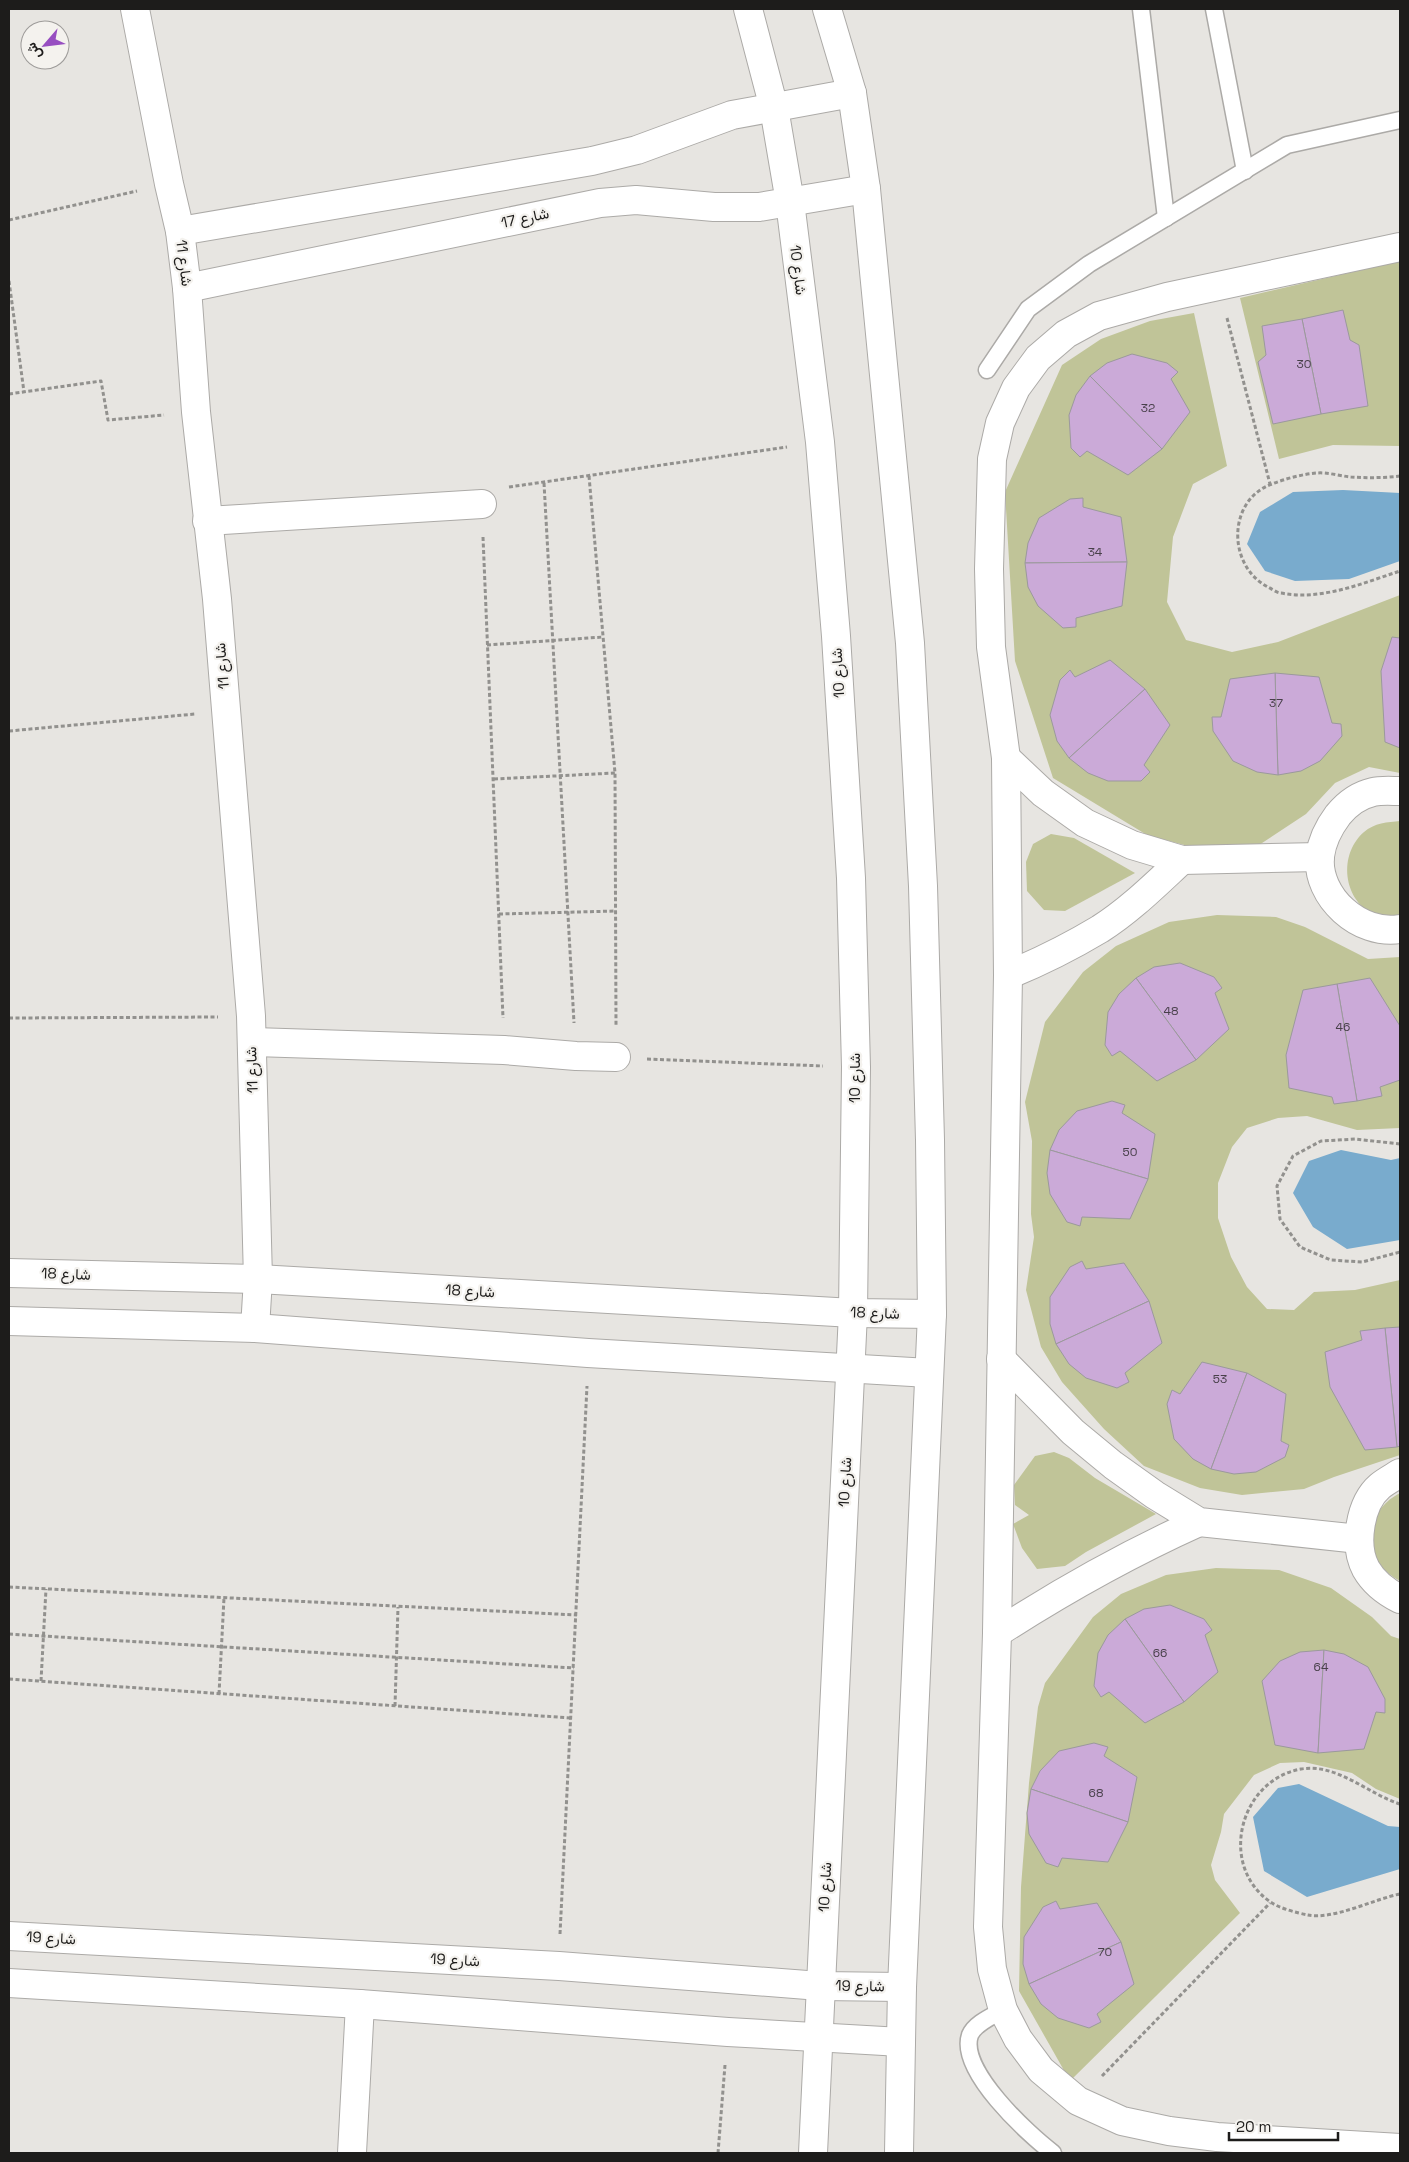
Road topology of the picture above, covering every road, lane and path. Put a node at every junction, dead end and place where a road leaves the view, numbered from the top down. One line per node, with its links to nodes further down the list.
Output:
1 (135, 9): 10 (street, شارع 11)
2 (748, 9): 7 (street, شارع 10)
3 (827, 9): 6 (street)
4 (1141, 9): 13 (lane)
5 (1214, 9): 9 (lane)
6 (852, 93): 7 (street); 11 (street)
7 (774, 108): 12 (street, شارع 10); 15 (street)
8 (1400, 120): 9 (lane)
9 (1245, 171): 13 (lane)
10 (169, 184): 14 (path); 15 (street, شارع 11)
11 (866, 189): 12 (street, شارع 17); 60 (street)
12 (790, 202): 19 (street, شارع 17); 24 (street, شارع 10)
13 (1166, 218): 20 (lane)
14 (9, 220)
15 (180, 232): 19 (street, شارع 11)
16 (1400, 247): 18 (street)
17 (9, 281): 21 (path)
18 (1219, 285): 28 (path); 37 (street)
19 (187, 288): 23 (street, شارع 11)
20 (987, 370)
21 (24, 392): 22 (path); 23 (path)
22 (9, 394)
23 (196, 412): 30 (street, شارع 11)
24 (820, 442): 25 (path); 54 (street, شارع 10)
25 (589, 476): 27 (path); 32 (path)
26 (1400, 476): 28 (path)
27 (544, 482): 29 (path); 33 (path)
28 (1270, 484): 31 (path)
29 (482, 504): 30 (street); 34 (path)
30 (207, 521): 35 (street, شارع 11)
31 (1400, 571)
32 (603, 637): 33 (path); 38 (path)
33 (552, 640): 34 (path); 39 (path)
34 (487, 645): 40 (path)
35 (226, 710): 36 (path); 50 (street, شارع 11)
36 (9, 731)
37 (1006, 758): 43 (street); 48 (street)
38 (615, 773): 39 (path); 44 (path)
39 (560, 776): 40 (path); 45 (path)
40 (494, 779): 46 (path)
41 (1400, 790): 42 (street)
42 (1320, 857): 43 (street); 47 (street)
43 (1182, 860): 48 (street)
44 (615, 911): 45 (path); 53 (path)
45 (568, 912): 46 (path); 52 (path)
46 (499, 914): 51 (path)
47 (1400, 929)
48 (1008, 975): 64 (street)
49 (9, 1018): 50 (path)
50 (251, 1029): 51 (street); 58 (street, شارع 11)
51 (504, 1050): 52 (street)
52 (576, 1056): 53 (street)
53 (616, 1057): 54 (path)
54 (856, 1067): 59 (street, شارع 10)
55 (1400, 1144): 56 (path)
56 (1400, 1252)
57 (9, 1272): 58 (street, شارع 18)
58 (258, 1279): 59 (street, شارع 18); 62 (street, شارع 11)
59 (853, 1312): 60 (street, شارع 18); 65 (street, شارع 10)
60 (932, 1314): 66 (street)
61 (9, 1321): 62 (street)
62 (255, 1328): 63 (street)
63 (588, 1353): 65 (street); 75 (path)
64 (1001, 1359): 68 (street); 76 (street)
65 (851, 1368): 66 (street); 93 (street, شارع 10)
66 (929, 1373): 94 (street)
67 (1400, 1473): 69 (street)
68 (1199, 1522): 69 (street); 76 (street)
69 (1358, 1540): 73 (street)
70 (9, 1587): 71 (path)
71 (46, 1589): 72 (path); 78 (path)
72 (224, 1598): 74 (path); 79 (path)
73 (1400, 1599)
74 (398, 1607): 75 (path); 80 (path)
75 (577, 1615): 81 (path)
76 (997, 1633): 96 (street)
77 (9, 1634): 78 (path)
78 (43, 1636): 79 (path); 83 (path)
79 (222, 1647): 80 (path); 84 (path)
80 (396, 1657): 81 (path); 85 (path)
81 (574, 1668): 86 (path)
82 (9, 1679): 83 (path)
83 (41, 1681): 84 (path)
84 (219, 1694): 85 (path)
85 (395, 1706): 86 (path)
86 (571, 1718): 91 (path)
87 (1400, 1804): 89 (path)
88 (1400, 1894): 89 (path)
89 (1270, 1903): 100 (path)
90 (9, 1936): 91 (street, شارع 19)
91 (558, 1966): 93 (street, شارع 19)
92 (9, 1983): 95 (street)
93 (820, 1986): 94 (street, شارع 19); 98 (street, شارع 10)
94 (902, 1987): 99 (street)
95 (360, 2004): 97 (street); 102 (street)
96 (1003, 2010): 100 (street); 106 (lane)
97 (728, 2032): 98 (street); 103 (path)
98 (818, 2037): 99 (street); 104 (street, شارع 10)
99 (901, 2042): 105 (street)
100 (1078, 2101): 101 (street)
101 (1400, 2148)
102 (352, 2153)
103 (718, 2153)
104 (813, 2153)
105 (899, 2153)
106 (1053, 2153)

